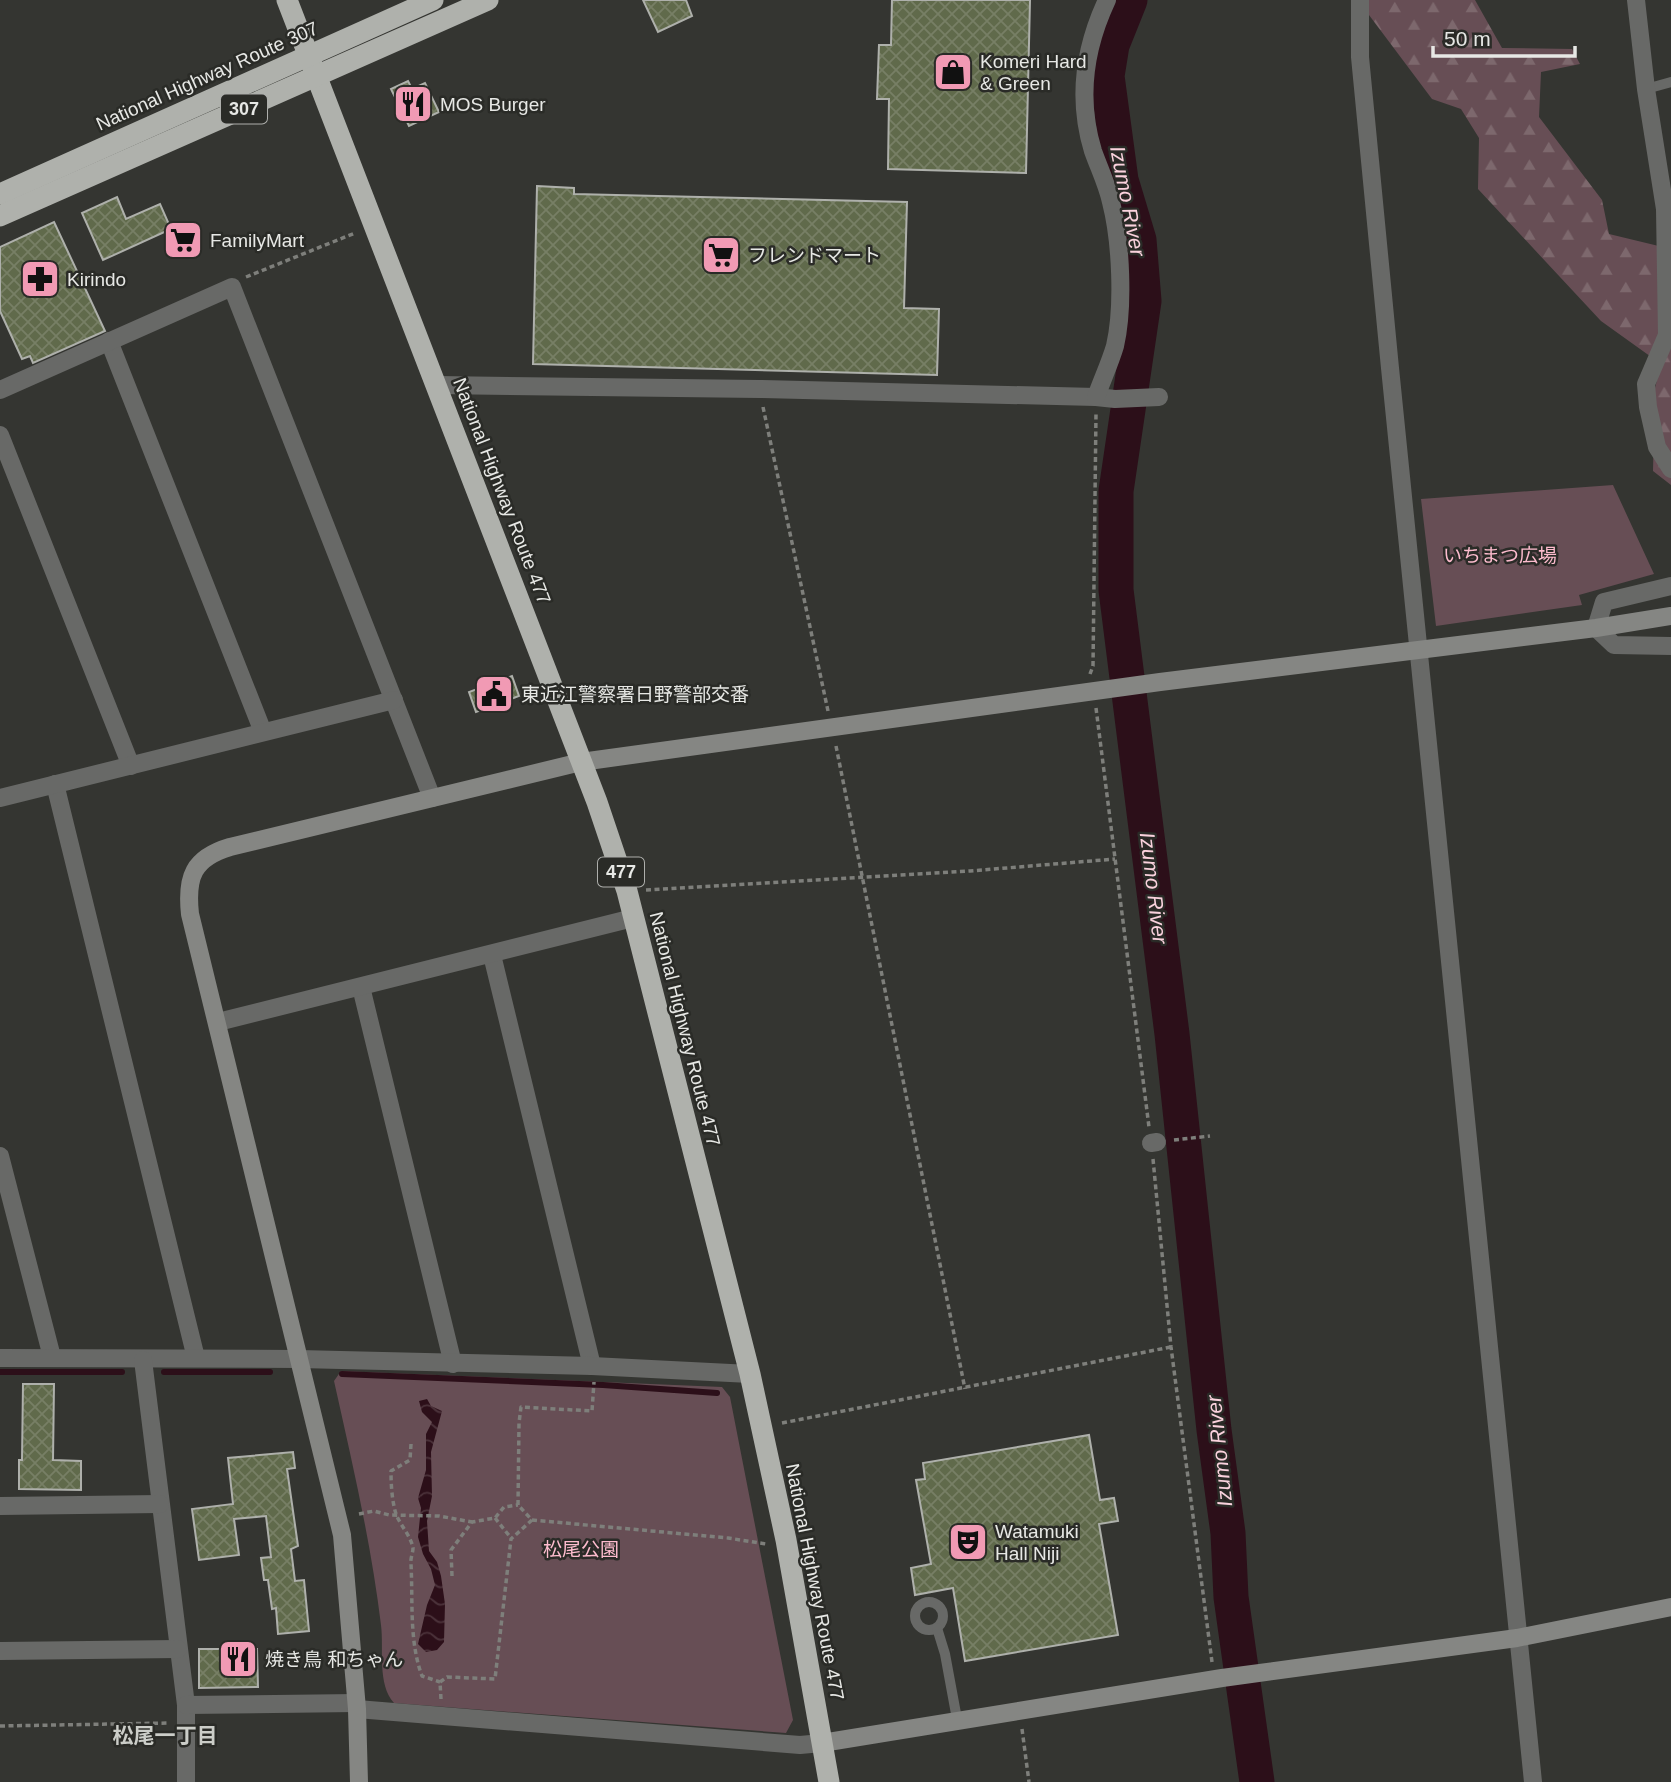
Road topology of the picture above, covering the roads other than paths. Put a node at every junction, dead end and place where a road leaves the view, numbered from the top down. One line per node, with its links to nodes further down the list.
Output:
1 (287, 0): 7 (highway, National Highway Route 477 / 477)
2 (433, 0): 7 (highway, National Highway Route 307 / 307)
3 (488, 0): 8 (highway, 307)
4 (1107, 0): 17 (street)
5 (1360, 0): 25 (street)
6 (1636, 0): 10 (street)
7 (310, 56): 8 (highway, National Highway Route 477 / 477); 11 (highway, National Highway Route 307 / 307)
8 (317, 77): 12 (highway, 307); 15 (highway, National Highway Route 477 / 477)
9 (1671, 82): 10 (lane)
10 (1646, 89): 13 (street)
11 (0, 194)
12 (0, 216)
13 (1668, 217): 20 (street)
14 (109, 341): 16 (street); 26 (street); 27 (street)
15 (438, 386): 17 (street); 28 (highway, National Highway Route 477 / 477)
16 (0, 390)
17 (1096, 397): 18 (street)
18 (1160, 397)
19 (0, 435): 29 (street)
20 (1670, 465)
21 (1671, 586): 23 (street)
22 (1671, 616): 23 (street)
23 (1596, 628): 24 (street); 25 (street)
24 (1671, 646)
25 (1420, 649): 28 (street); 50 (street)
26 (394, 700): 27 (street); 32 (street)
27 (264, 732): 29 (street)
28 (581, 762): 32 (street); 33 (highway, National Highway Route 477 / 477)
29 (131, 766): 30 (street)
30 (55, 784): 31 (street); 40 (street)
31 (0, 798)
32 (432, 798): 36 (street)
33 (633, 918): 34 (street); 45 (highway, National Highway Route 477 / 477)
34 (492, 955): 35 (street); 44 (street)
35 (361, 986): 36 (street); 43 (street)
36 (218, 1022): 41 (street)
37 (0, 1156): 38 (street)
38 (52, 1357): 39 (street); 42 (street)
39 (0, 1358)
40 (197, 1359): 41 (street); 42 (street)
41 (299, 1359): 43 (street); 53 (street)
42 (143, 1360): 46 (street)
43 (453, 1364): 44 (street)
44 (593, 1373): 45 (street)
45 (750, 1374): 56 (highway, National Highway Route 477 / 477)
46 (160, 1504): 47 (street); 51 (street)
47 (0, 1506)
48 (1671, 1607): 50 (street)
49 (937, 1628): 55 (lane)
50 (1517, 1637): 55 (street); 60 (street)
51 (178, 1649): 52 (street); 54 (street)
52 (0, 1651)
53 (356, 1706): 54 (street); 56 (street); 58 (street)
54 (186, 1714): 57 (street)
55 (957, 1719): 56 (street)
56 (822, 1743): 59 (highway, National Highway Route 477 / 477)
57 (186, 1782)
58 (359, 1782)
59 (829, 1782)
60 (1533, 1782)

